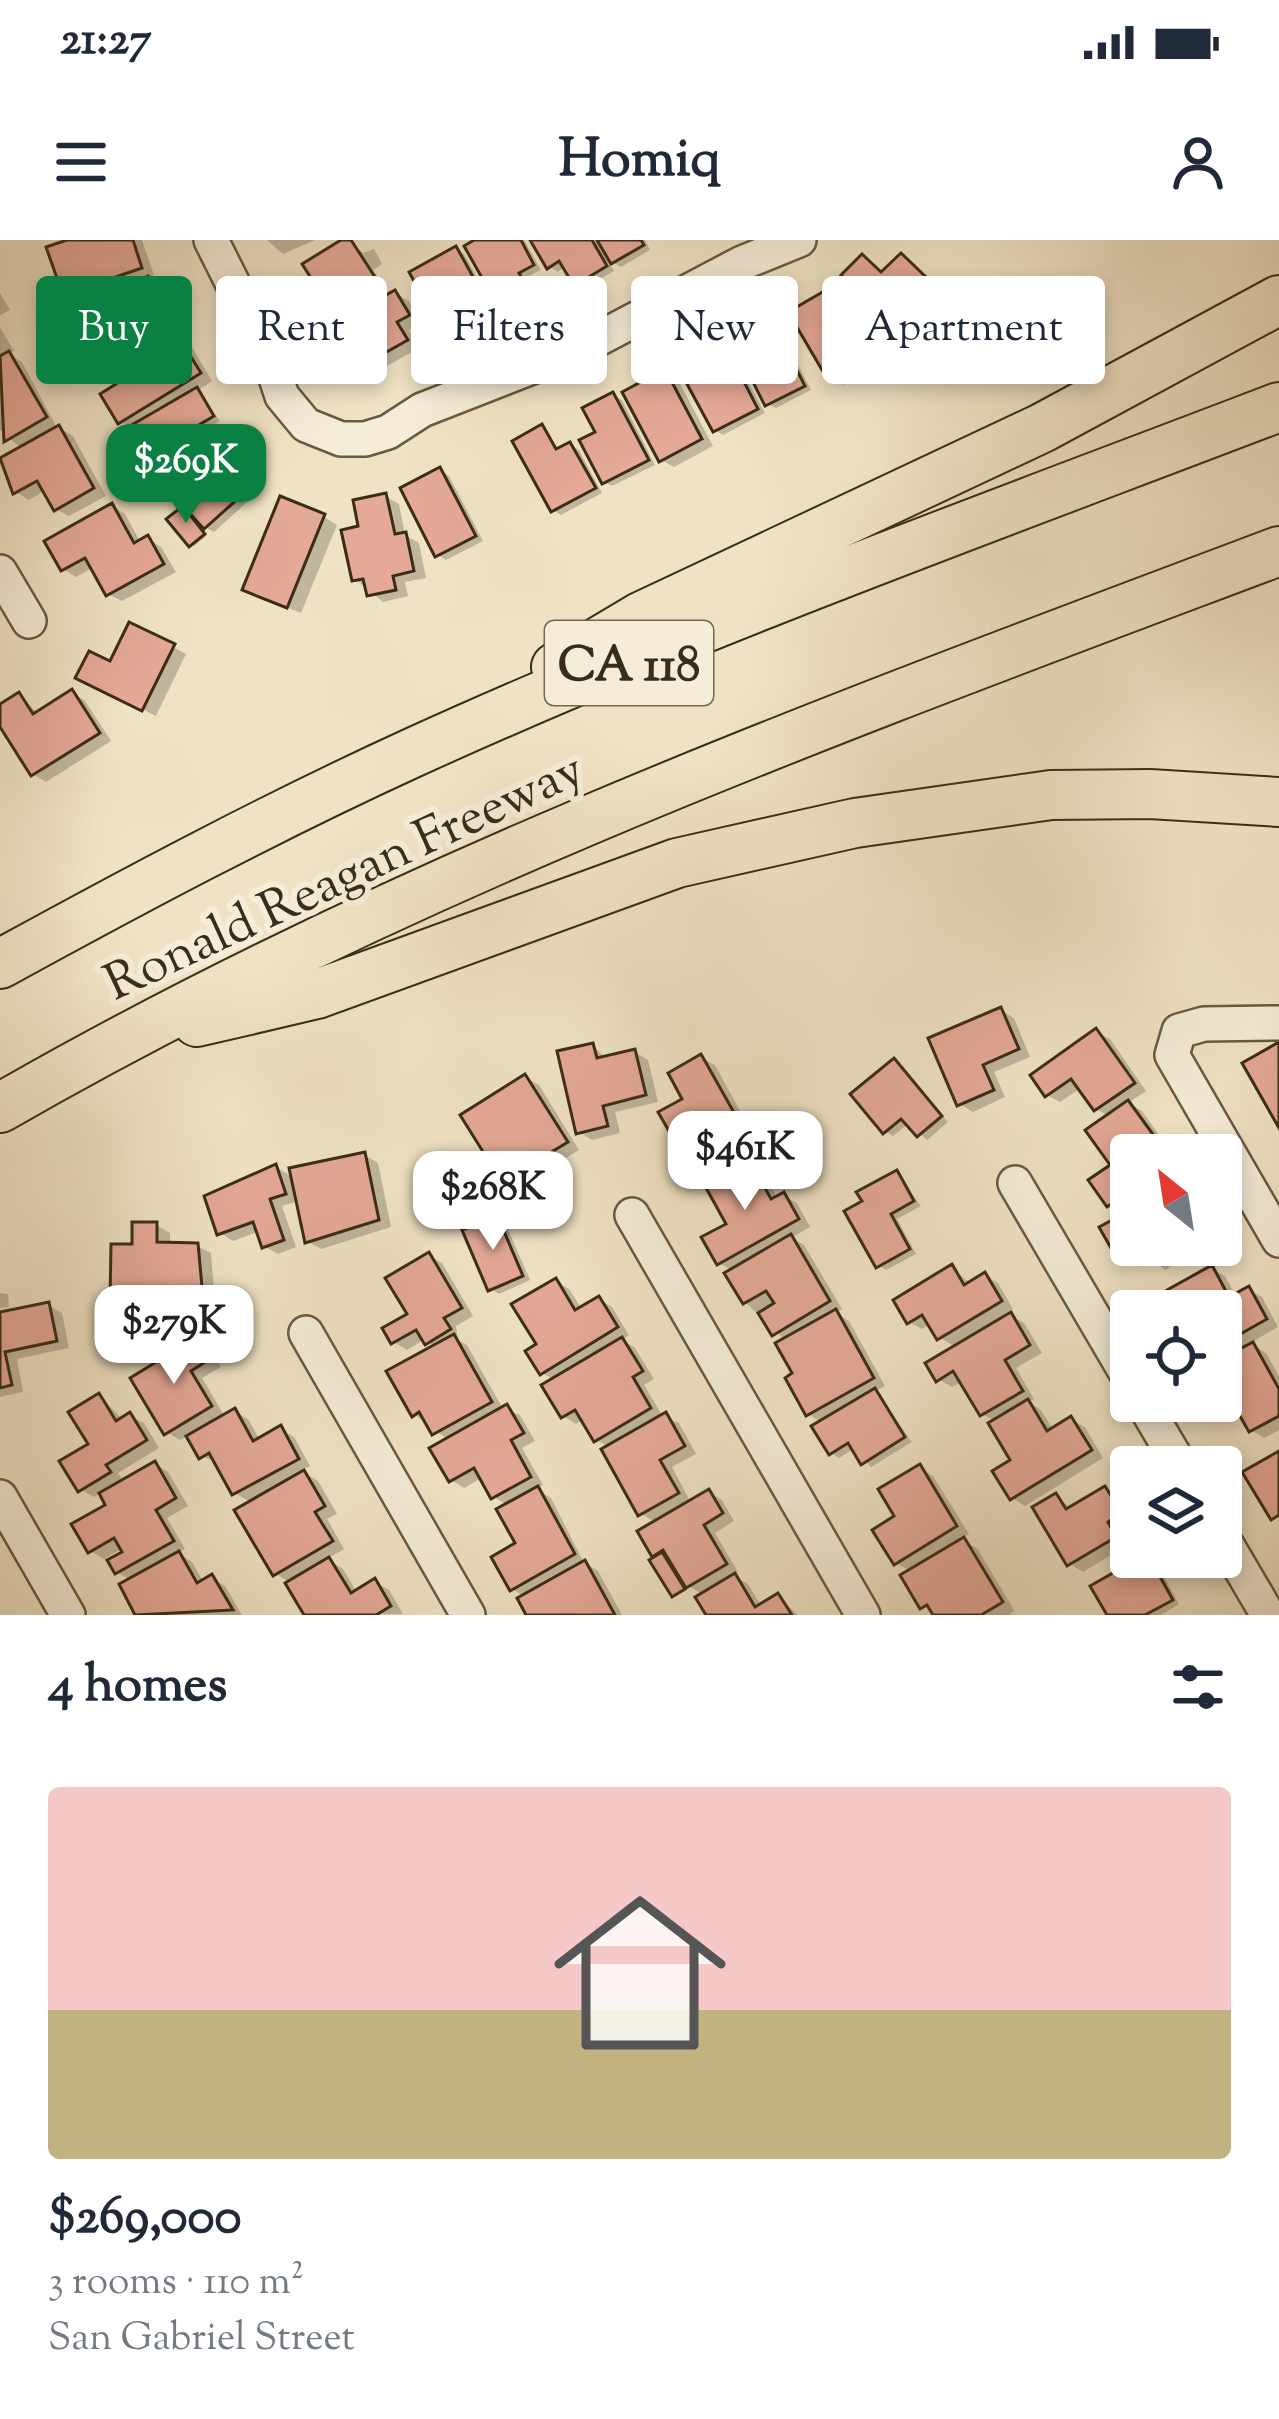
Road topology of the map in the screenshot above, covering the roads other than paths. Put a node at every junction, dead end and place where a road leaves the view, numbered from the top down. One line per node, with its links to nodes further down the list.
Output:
1 (211, 240): 2 (street)
2 (799, 240)
3 (1279, 300): 8 (highway)
4 (1279, 407): 8 (highway, Ronald Reagan Freeway / CA 118)
5 (1279, 551): 12 (highway, Ronald Reagan Freeway / CA 118)
6 (0, 572): 7 (street)
7 (28, 621)
8 (412, 753): 10 (highway, Ronald Reagan Freeway / CA 118)
9 (1279, 802): 12 (highway)
10 (0, 964)
11 (1279, 1023): 16 (street)
12 (117, 1041): 13 (highway, Ronald Reagan Freeway / CA 118)
13 (0, 1108)
14 (1015, 1183): 18 (street)
15 (632, 1215): 23 (street)
16 (1279, 1240)
17 (306, 1333): 22 (street)
18 (1110, 1346)
19 (0, 1497): 21 (street)
20 (1242, 1571): 24 (street)
21 (68, 1615)
22 (468, 1615)
23 (863, 1615)
24 (1268, 1615)

